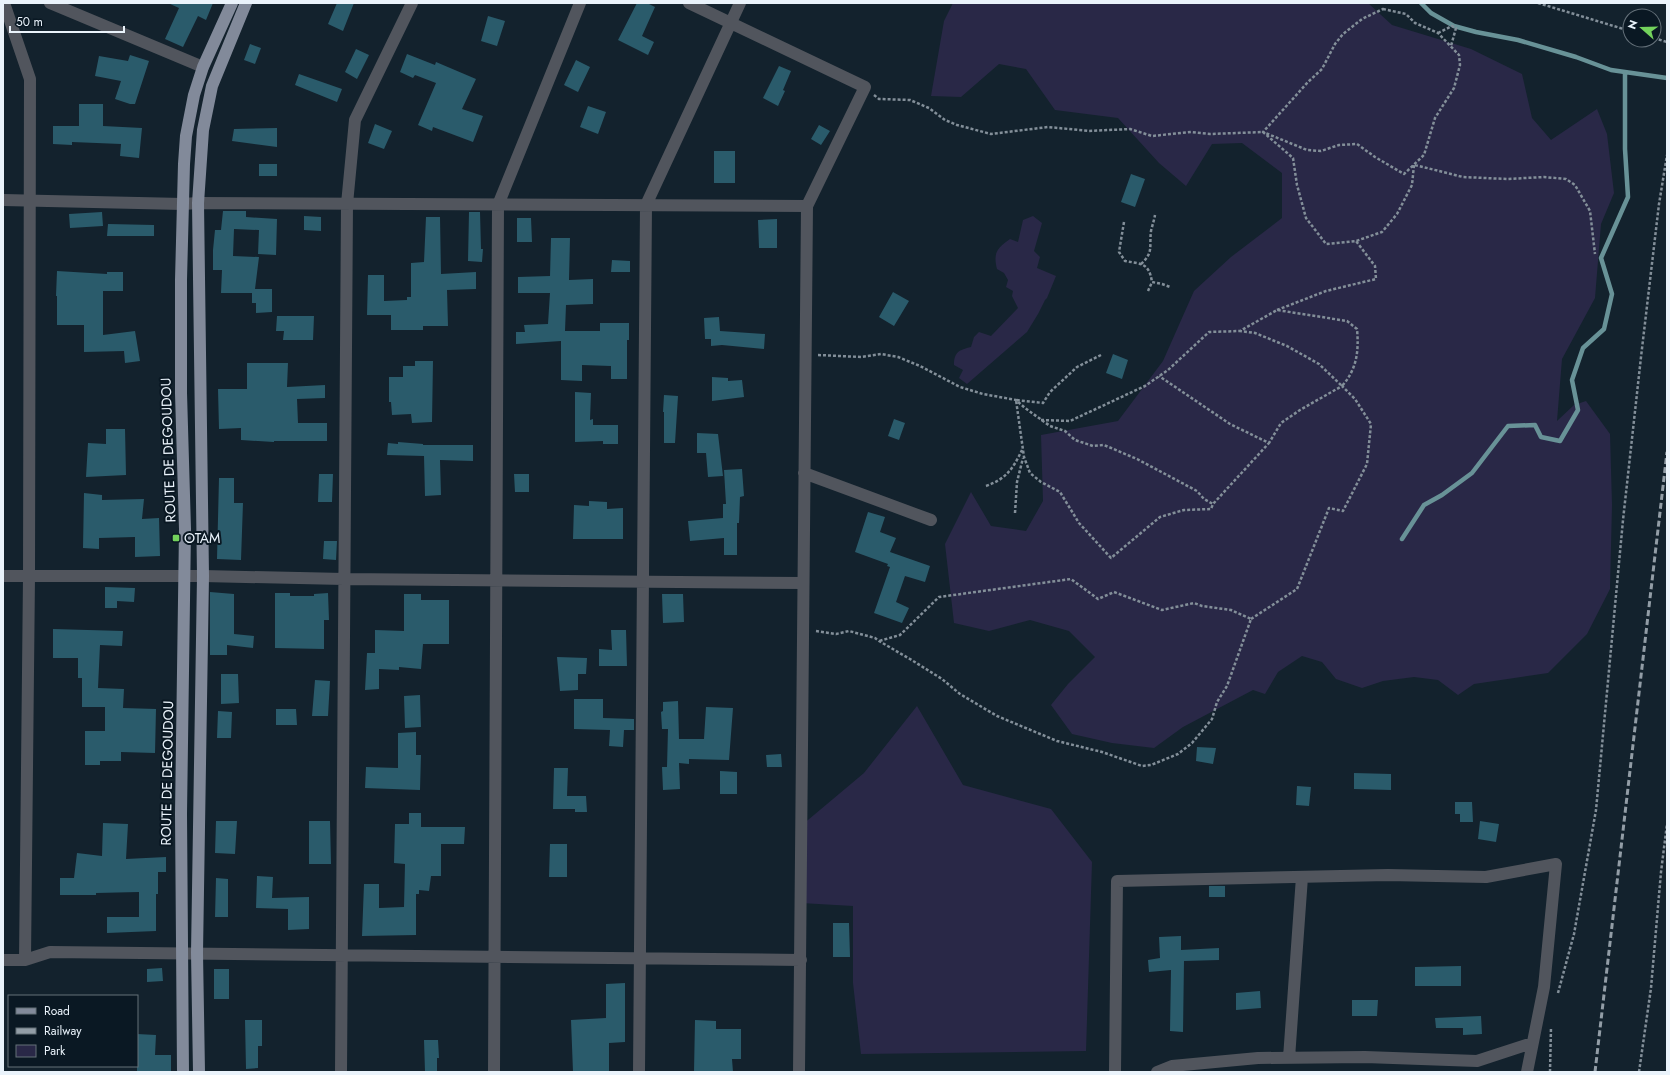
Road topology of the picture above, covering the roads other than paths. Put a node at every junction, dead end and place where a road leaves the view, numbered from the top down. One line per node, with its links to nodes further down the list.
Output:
1 (4, 3): 12 (street)
2 (50, 3): 10 (street)
3 (232, 3): 10 (main road, ROUTE DE DEGOUDOU)
4 (246, 3): 13 (main road)
5 (412, 3): 15 (street)
6 (580, 3): 16 (street)
7 (689, 3): 9 (street)
8 (740, 3): 9 (street)
9 (731, 23): 17 (street); 18 (street)
10 (203, 67): 14 (main road, ROUTE DE DEGOUDOU)
11 (3, 200): 12 (street)
12 (30, 201): 14 (street); 22 (street)
13 (198, 203): 14 (street); 15 (street); 24 (main road)
14 (183, 204): 23 (main road, ROUTE DE DEGOUDOU)
15 (347, 204): 16 (street); 25 (street)
16 (498, 205): 17 (street); 26 (street)
17 (646, 205): 18 (street); 27 (street)
18 (806, 206): 19 (street)
19 (804, 473): 20 (street); 28 (street)
20 (931, 520)
21 (3, 576): 22 (street)
22 (29, 576): 23 (street); 36 (street)
23 (185, 576): 24 (street); 30 (main road, ROUTE DE DEGOUDOU)
24 (203, 576): 25 (street); 31 (main road)
25 (344, 579): 26 (street); 32 (street)
26 (496, 580): 27 (street); 33 (street)
27 (643, 582): 28 (street); 34 (street)
28 (803, 583): 37 (street)
29 (1302, 877): 38 (street); 39 (street); 46 (street)
30 (181, 953): 31 (street); 36 (street); 40 (main road, ROUTE DE DEGOUDOU)
31 (197, 953): 32 (street); 41 (main road)
32 (341, 954): 33 (street); 42 (street)
33 (494, 956): 34 (street); 43 (street)
34 (640, 958): 37 (street); 44 (street)
35 (3, 960): 36 (street)
36 (24, 960)
37 (801, 960): 45 (street)
38 (1532, 1043): 39 (street); 48 (street)
39 (1289, 1058): 47 (street)
40 (183, 1072)
41 (199, 1072)
42 (340, 1072)
43 (494, 1072)
44 (639, 1072)
45 (799, 1072)
46 (1115, 1072)
47 (1157, 1072)
48 (1527, 1072)

